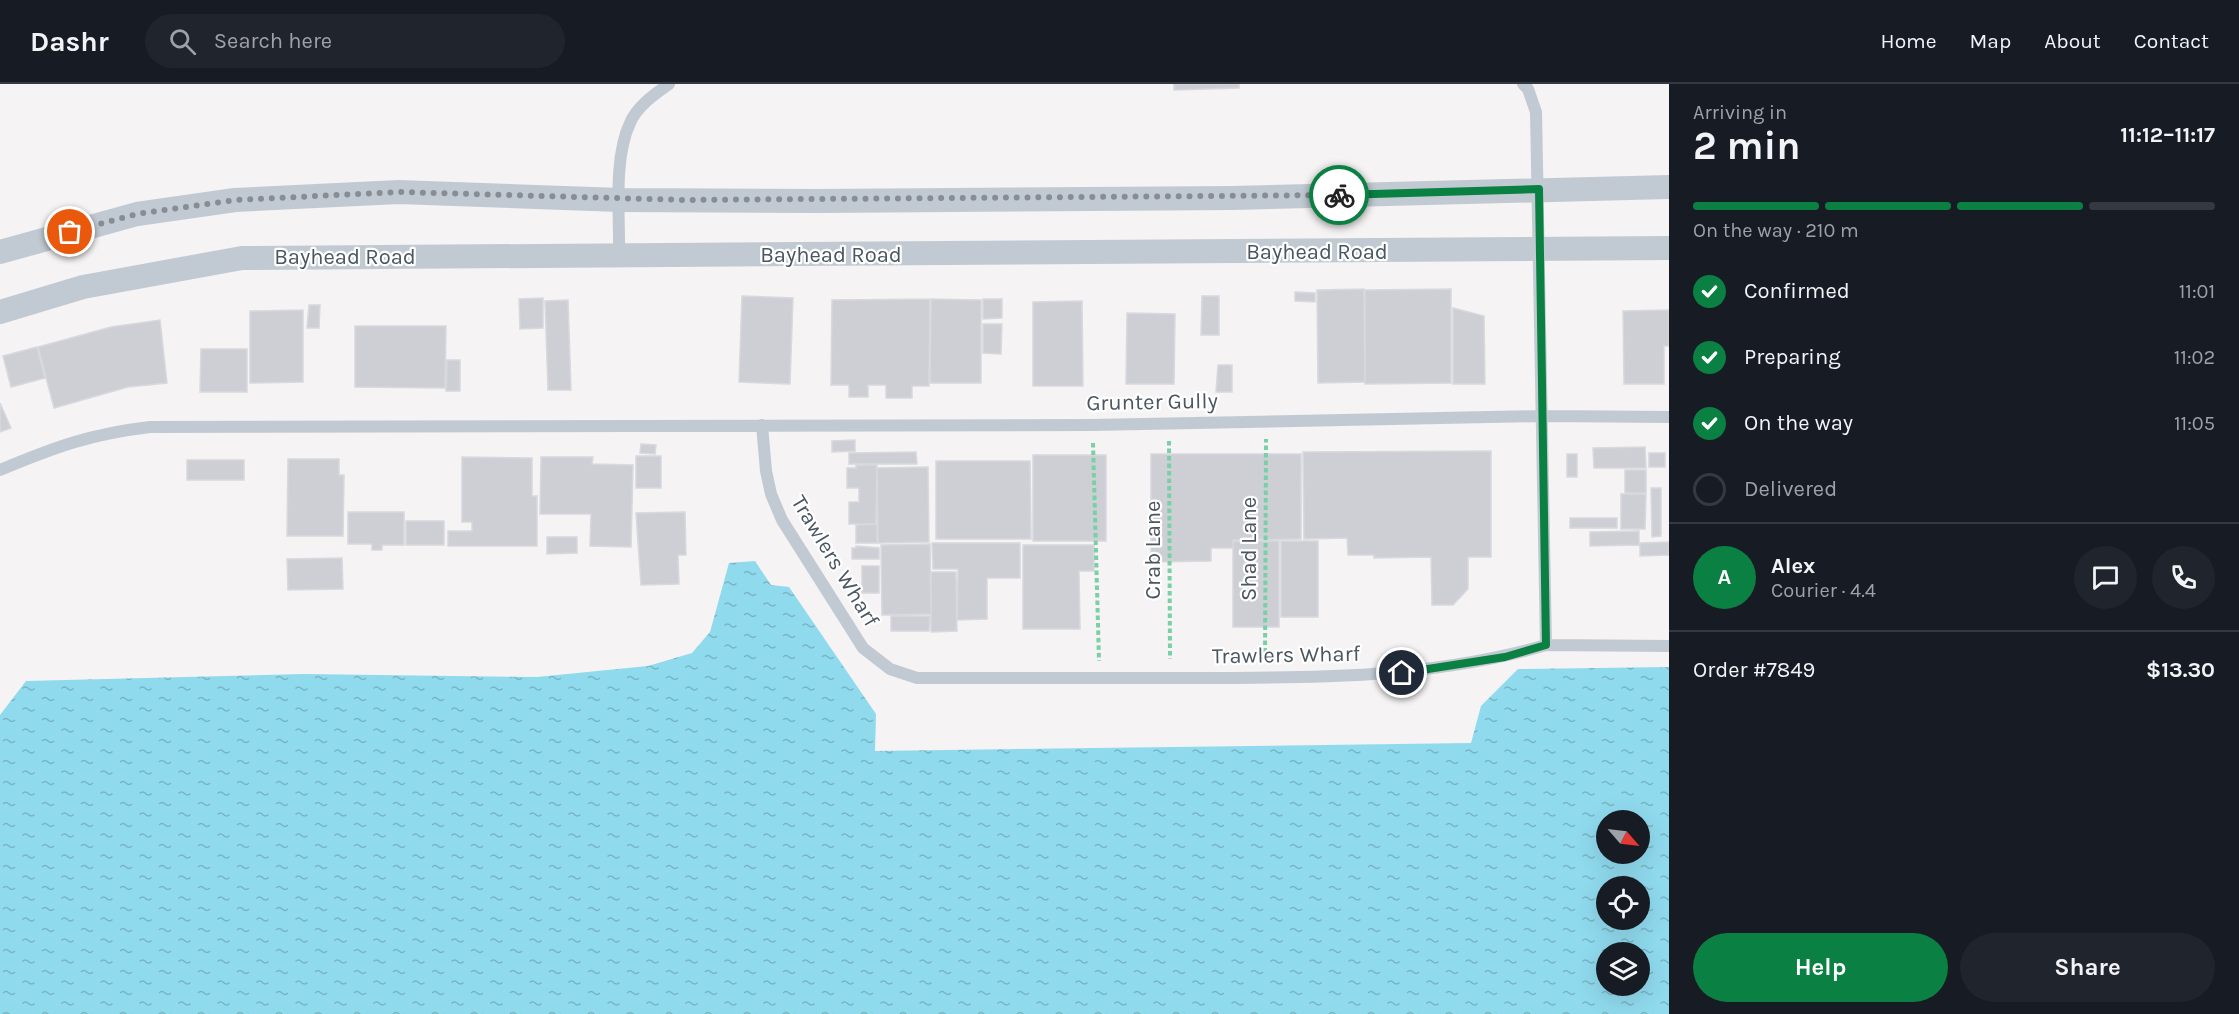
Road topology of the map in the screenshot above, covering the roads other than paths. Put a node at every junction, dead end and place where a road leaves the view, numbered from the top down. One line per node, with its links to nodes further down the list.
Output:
1 (669, 84): 5 (lane)
2 (1523, 84): 4 (lane)
3 (1669, 187): 4 (street)
4 (1539, 189): 5 (street); 7 (lane)
5 (620, 200): 8 (street); 9 (lane)
6 (1669, 248): 7 (street, Bayhead Road)
7 (1540, 251): 9 (street, Bayhead Road); 11 (lane)
8 (0, 252)
9 (619, 256): 10 (street, Bayhead Road)
10 (0, 312)
11 (1544, 416): 12 (lane, Grunter Gully); 13 (lane, Grunter Gully); 15 (lane)
12 (1669, 417)
13 (762, 425): 14 (lane, Grunter Gully); 15 (lane, Trawlers Wharf)
14 (0, 470)
15 (1546, 645): 16 (lane, Trawlers Wharf)
16 (1669, 646)

